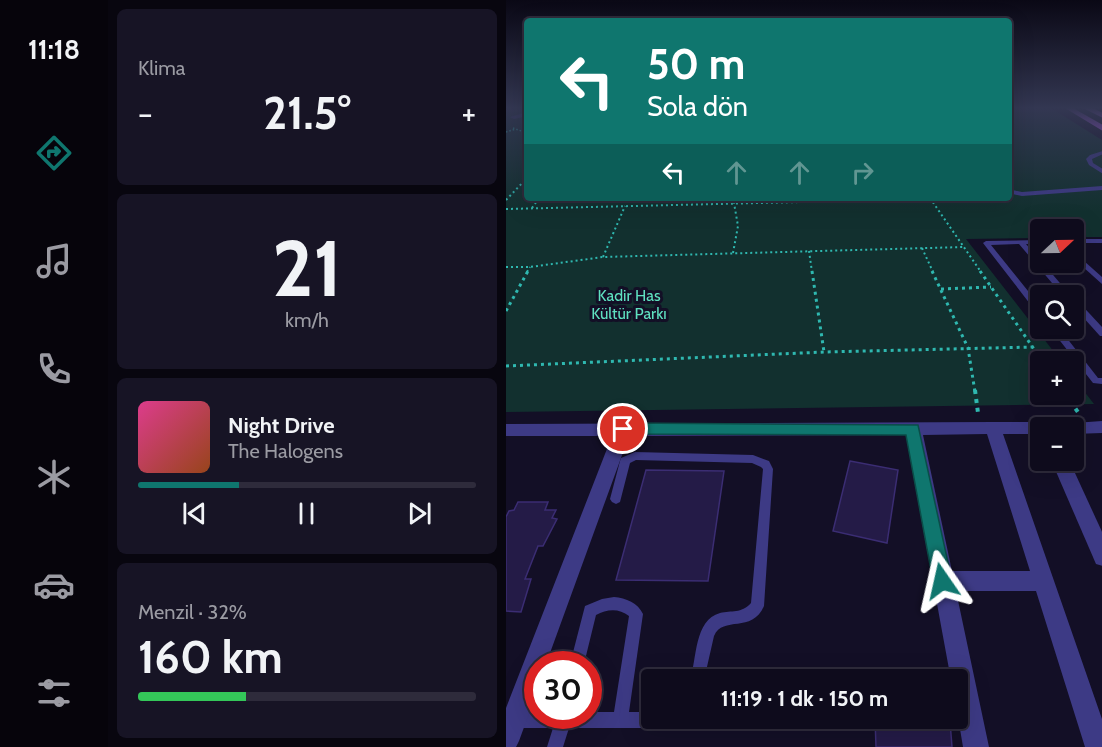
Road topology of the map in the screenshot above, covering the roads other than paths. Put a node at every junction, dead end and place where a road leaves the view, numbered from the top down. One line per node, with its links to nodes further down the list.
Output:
1 (1103, 152): 2 (lane)
2 (1103, 172)
3 (1103, 188): 4 (lane)
4 (1012, 192)
5 (1099, 241): 8 (lane)
6 (1030, 242): 7 (lane)
7 (1020, 243): 11 (lane); 12 (lane)
8 (1103, 247)
9 (1084, 265): 10 (lane)
10 (1103, 283)
11 (1058, 285)
12 (1030, 298)
13 (1084, 313): 14 (lane)
14 (1103, 334)
15 (1063, 339): 16 (lane)
16 (1103, 381)
17 (987, 428): 18 (street); 20 (street); 26 (street)
18 (1030, 428)
19 (623, 429): 20 (street); 21 (street); 34 (street)
20 (913, 429): 25 (street)
21 (506, 430)
22 (1065, 471): 24 (street)
23 (616, 499): 28 (lane)
24 (1103, 557)
25 (942, 581): 26 (street); 37 (street)
26 (1045, 581): 29 (street)
27 (580, 651): 32 (lane)
28 (702, 669)
29 (1094, 711): 38 (street)
30 (602, 719): 32 (lane)
31 (641, 719): 32 (lane)
32 (620, 720)
33 (524, 724): 34 (lane)
34 (508, 727)
35 (561, 729): 36 (lane)
36 (555, 747)
37 (976, 747)
38 (1098, 747)

